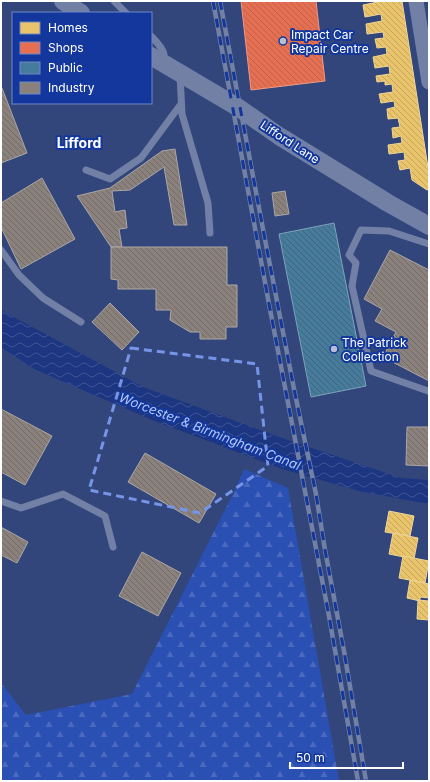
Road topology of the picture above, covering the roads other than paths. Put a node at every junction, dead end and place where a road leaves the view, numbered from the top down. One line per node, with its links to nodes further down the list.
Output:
1 (63, 1): 4 (street)
2 (114, 1): 5 (lane)
3 (416, 1): 9 (street)
4 (80, 12)
5 (125, 12)
6 (152, 37): 7 (lane)
7 (156, 59): 8 (street, Lifford Lane)
8 (180, 73): 10 (lane); 12 (street, Lifford Lane)
9 (429, 82)
10 (181, 104): 11 (lane); 13 (lane)
11 (86, 170)
12 (429, 226)
13 (210, 233)
14 (429, 244): 17 (lane)
15 (1, 250): 16 (lane)
16 (81, 322)
17 (428, 391)
18 (1, 501): 19 (lane)
19 (113, 547)

